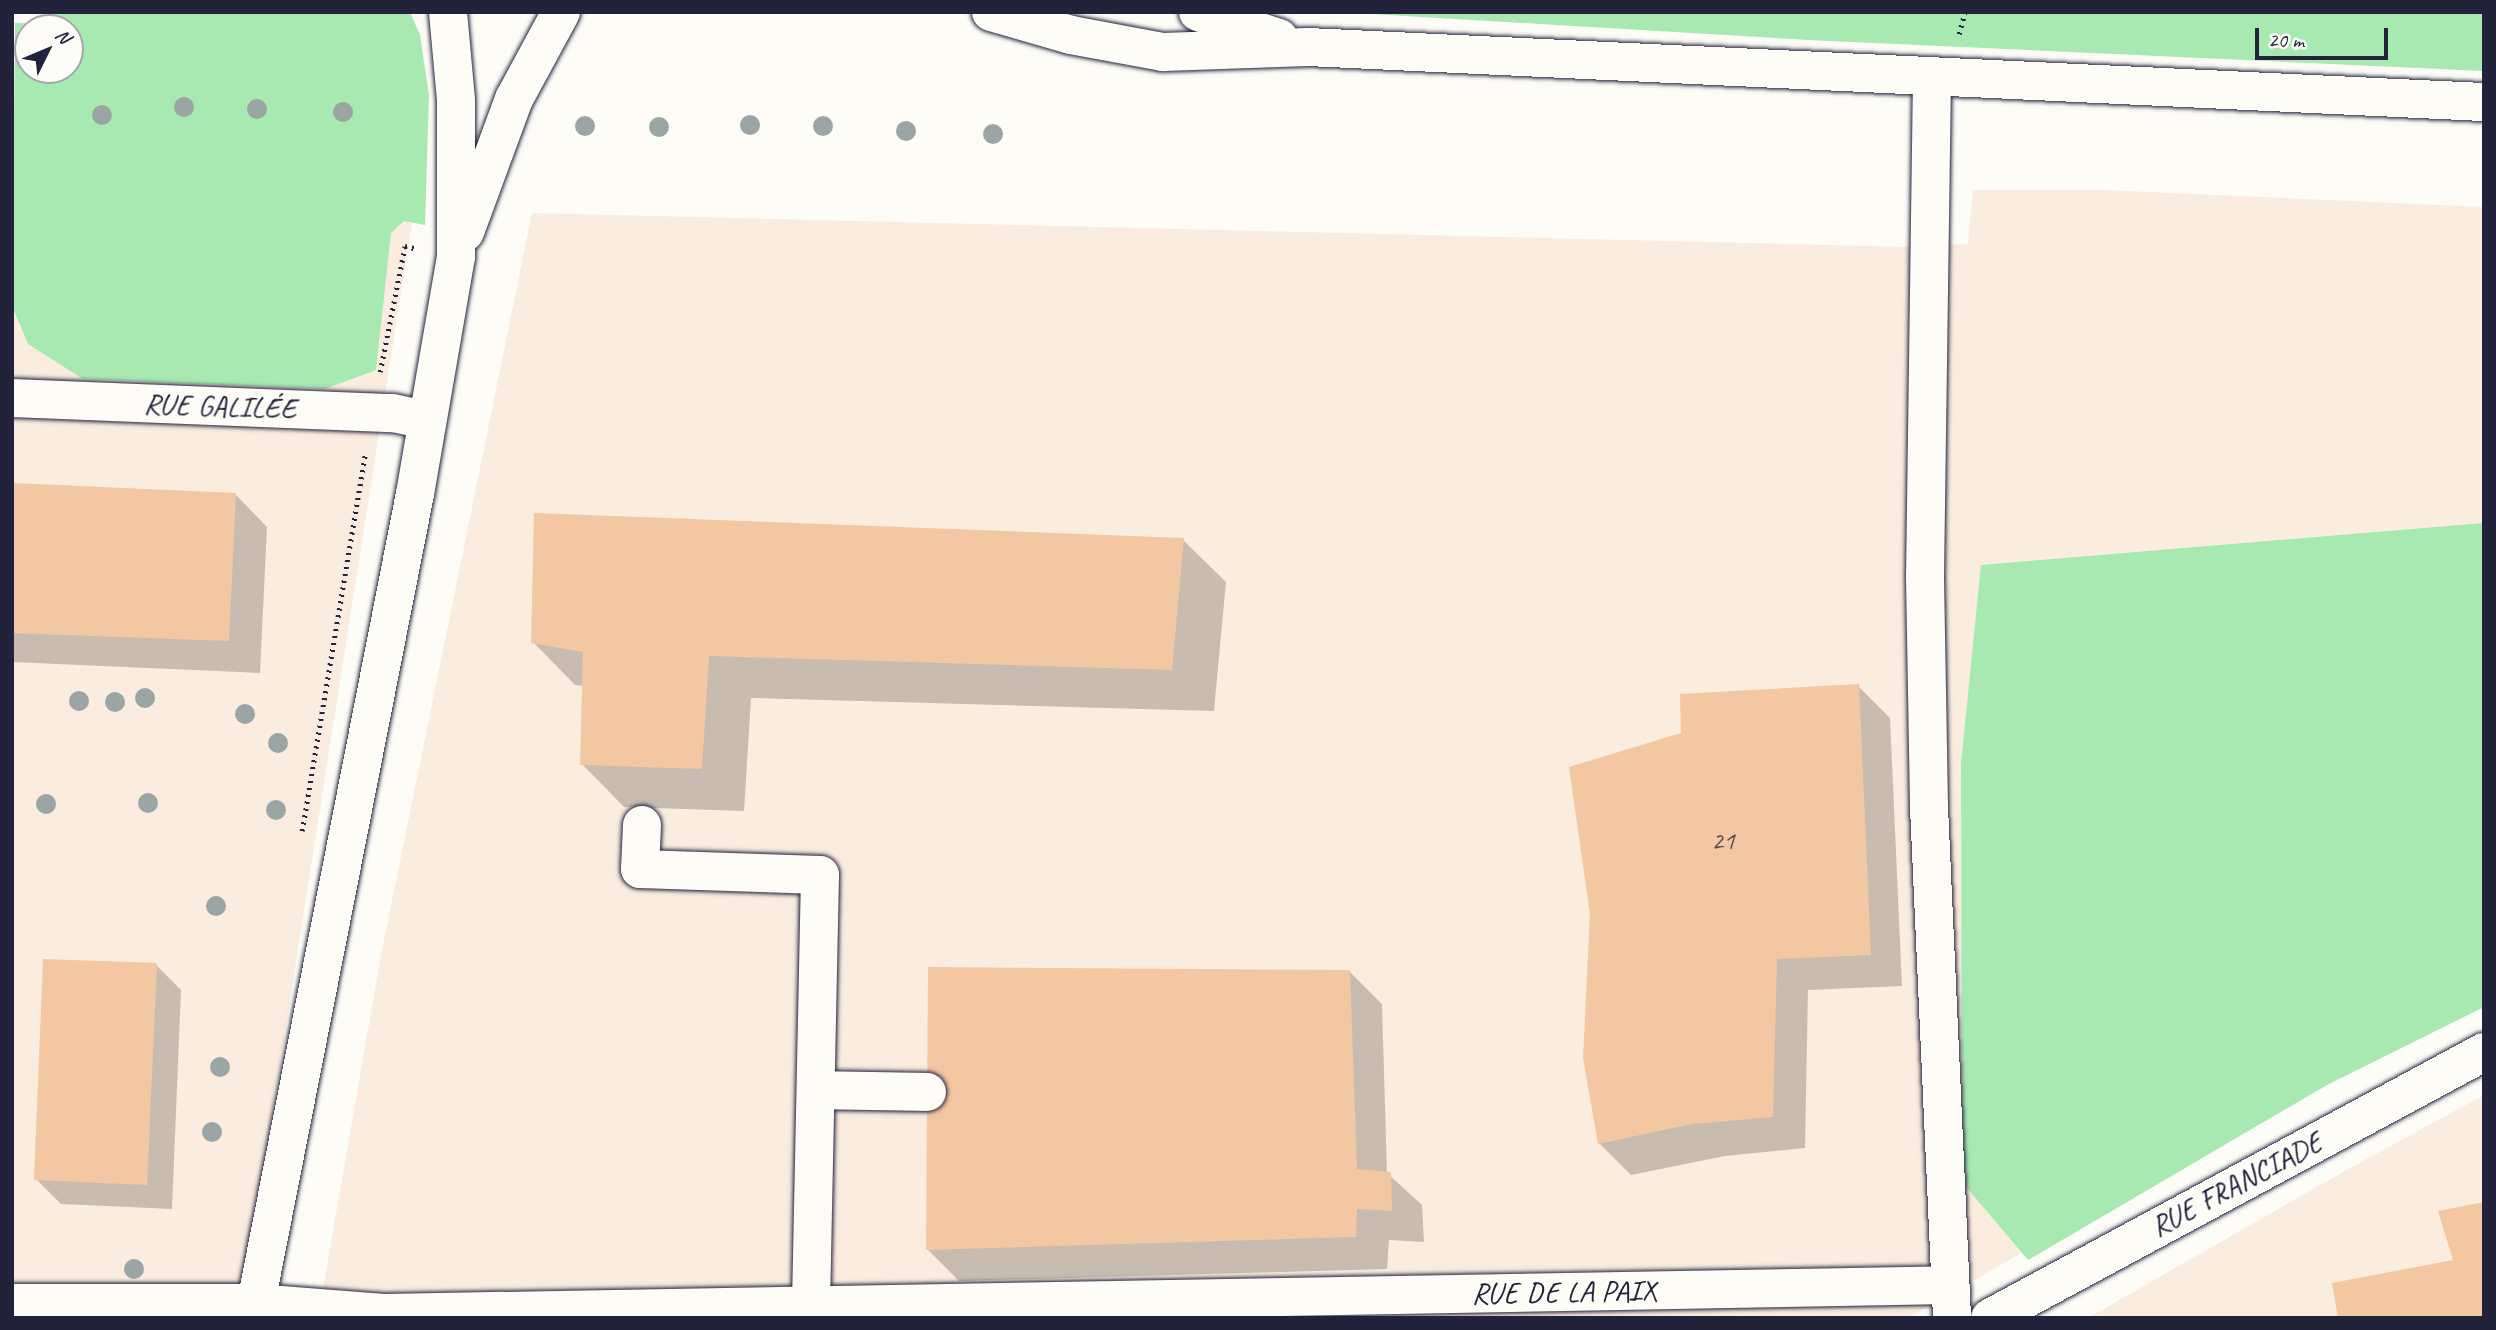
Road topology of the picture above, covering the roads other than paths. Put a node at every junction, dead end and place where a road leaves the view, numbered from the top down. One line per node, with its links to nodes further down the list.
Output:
1 (448, 12): 8 (street)
2 (561, 12): 8 (street)
3 (991, 12): 5 (street)
4 (1198, 12): 5 (street)
5 (1308, 47): 6 (street)
6 (1932, 76): 7 (street); 15 (street)
7 (2484, 102)
8 (456, 257): 10 (street)
9 (12, 398): 10 (street, RUE GALILÉE)
10 (428, 420): 18 (street)
11 (642, 825): 13 (street)
12 (2484, 1052): 19 (street, RUE FRANCIADE)
13 (816, 1090): 14 (street); 17 (street)
14 (927, 1092)
15 (1951, 1301): 17 (street, RUE DE LA PAIX)
16 (12, 1304): 18 (street, RUE DE LA PAIX)
17 (811, 1305): 18 (street, RUE DE LA PAIX)
18 (254, 1310)
19 (1990, 1318)

